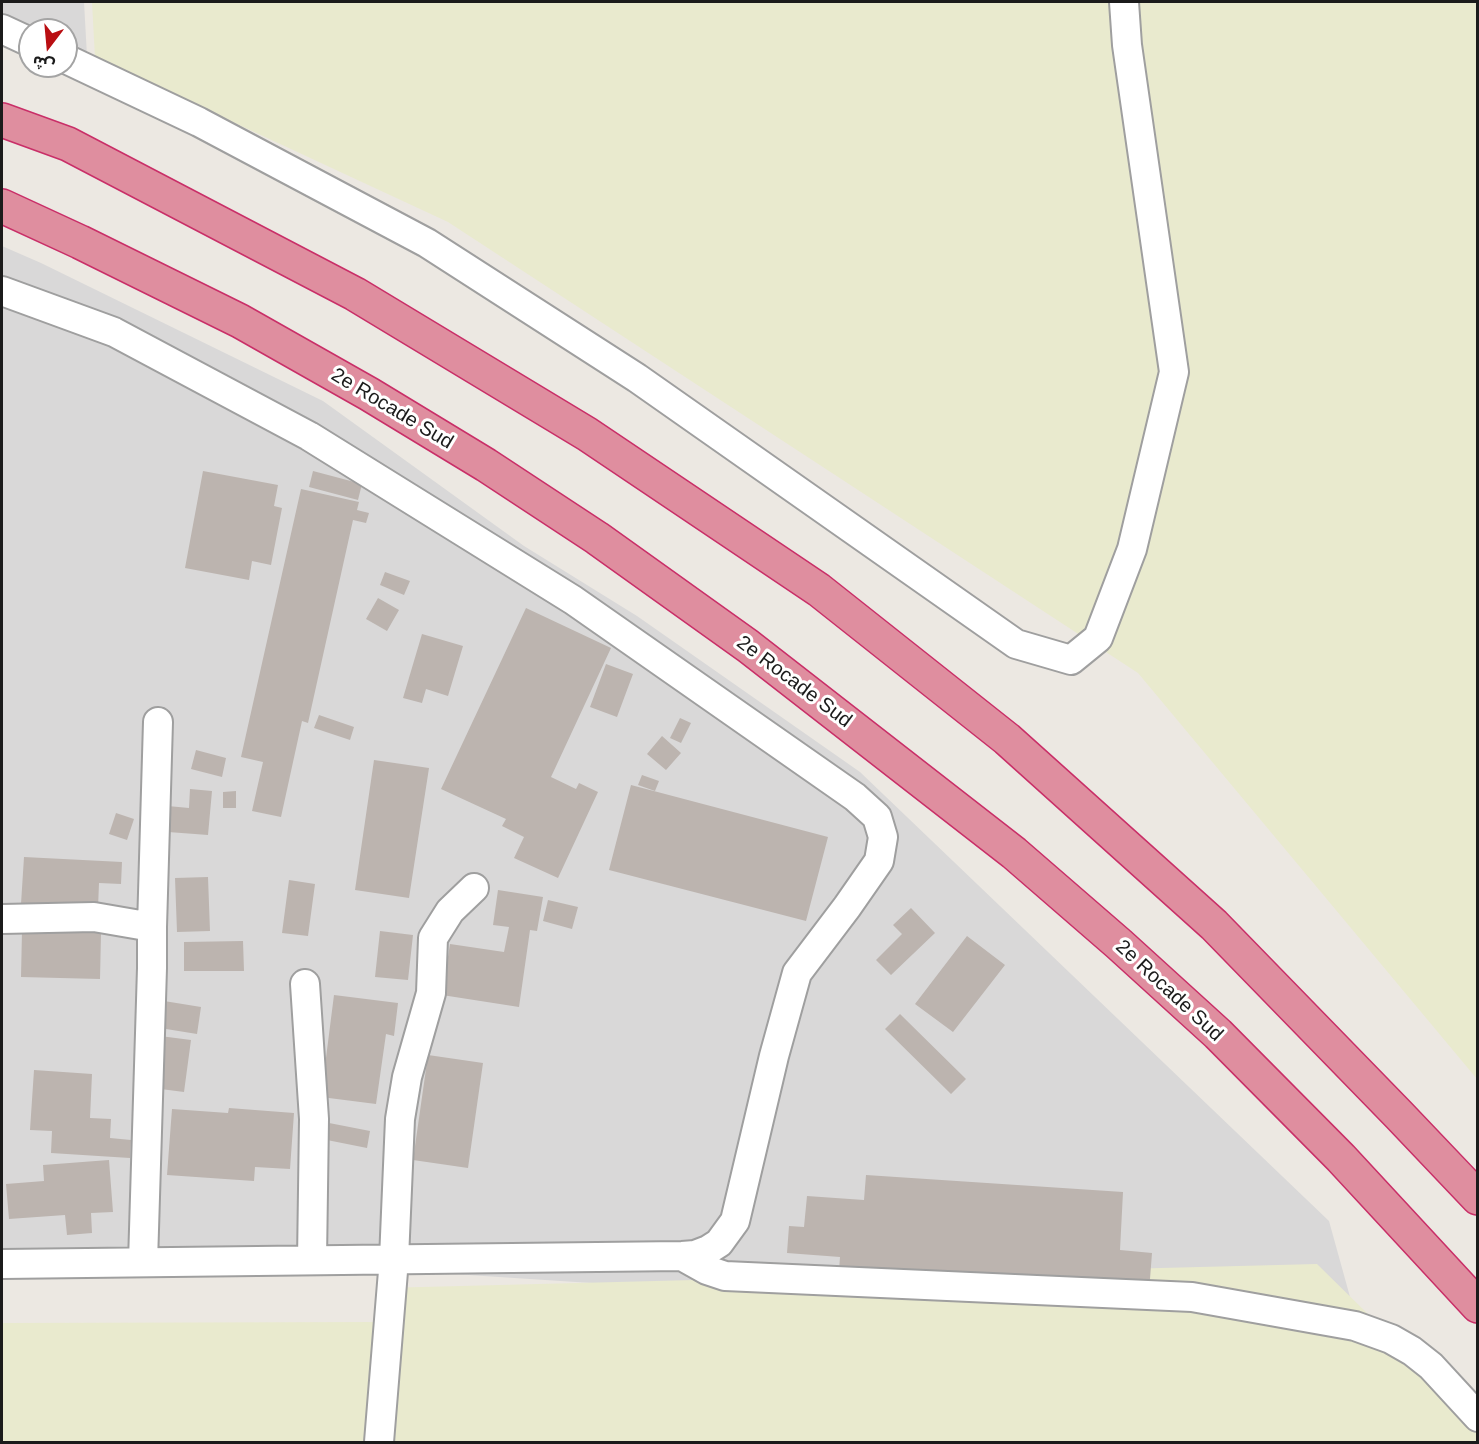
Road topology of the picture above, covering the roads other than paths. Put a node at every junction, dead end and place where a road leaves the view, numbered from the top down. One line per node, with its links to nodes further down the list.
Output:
1 (1124, 2): 4 (street)
2 (2, 29): 3 (street)
3 (18, 36)
4 (78, 65)
5 (2, 120): 13 (highway)
6 (2, 206): 19 (highway, 2e Rocade Sud)
7 (2, 291): 14 (street)
8 (158, 722): 11 (street)
9 (474, 888): 15 (street)
10 (2, 919): 11 (street)
11 (152, 927): 17 (street)
12 (305, 984): 16 (street)
13 (1478, 1198)
14 (682, 1256): 15 (street); 20 (street)
15 (394, 1259): 16 (street); 21 (street)
16 (312, 1260): 17 (street)
17 (143, 1262): 18 (street)
18 (2, 1264)
19 (1478, 1305)
20 (1478, 1417)
21 (379, 1443)

